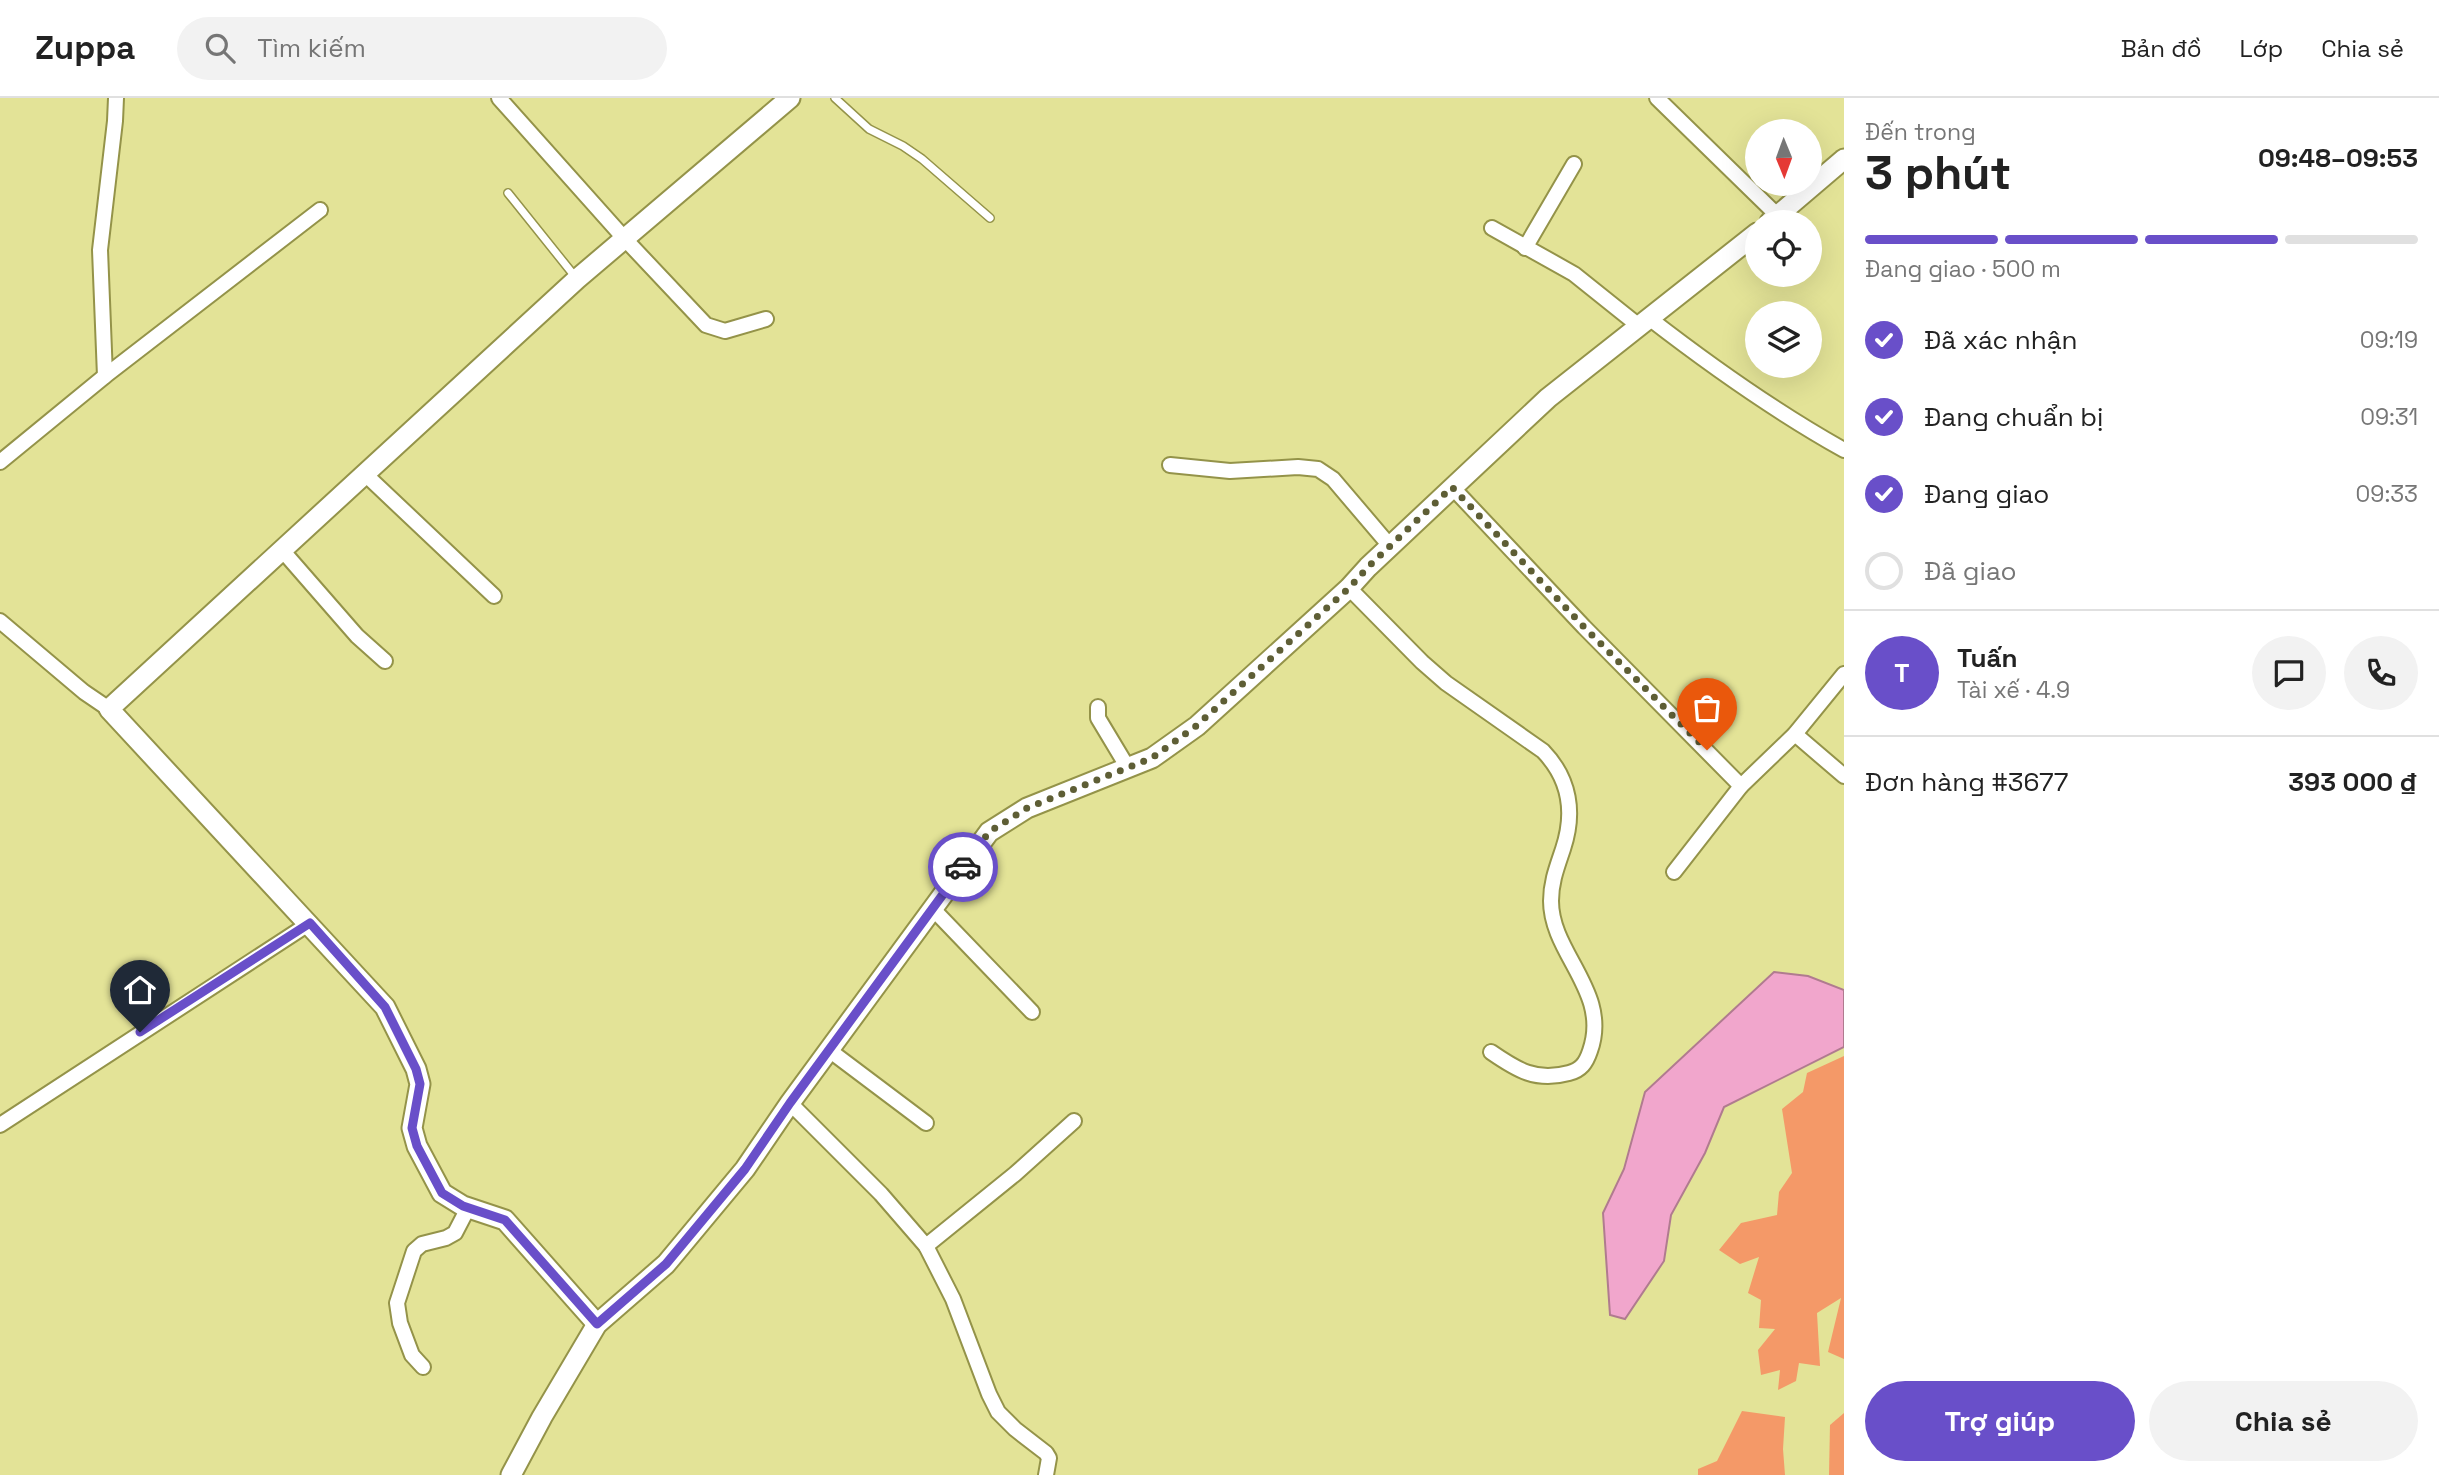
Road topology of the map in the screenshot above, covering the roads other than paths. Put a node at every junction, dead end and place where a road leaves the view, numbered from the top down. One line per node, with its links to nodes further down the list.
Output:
1 (116, 98): 20 (street)
2 (499, 98): 14 (street)
3 (790, 98): 14 (street)
4 (835, 98): 12 (lane)
5 (1657, 98): 9 (street)
6 (1844, 159): 10 (street)
7 (1574, 164): 16 (street)
8 (508, 193): 17 (lane)
9 (1765, 210)
10 (1784, 210)
11 (320, 211): 20 (street)
12 (990, 218)
13 (1492, 228): 16 (street)
14 (624, 238): 17 (street); 18 (street)
15 (1745, 242): 19 (street)
16 (1525, 248): 19 (street)
17 (577, 279): 24 (street)
18 (766, 319)
19 (1644, 322): 21 (street); 25 (street)
20 (105, 376): 22 (street)
21 (1844, 450)
22 (0, 462)
23 (1170, 465): 26 (street)
24 (365, 474): 27 (street); 29 (street)
25 (1452, 487): 26 (street); 38 (street)
26 (1390, 546): 28 (street)
27 (282, 550): 31 (street); 34 (street)
28 (1349, 588): 36 (street); 44 (street)
29 (494, 596)
30 (0, 621): 34 (street)
31 (385, 661)
32 (1844, 674): 35 (street)
33 (1098, 707): 36 (street)
34 (109, 709): 41 (street)
35 (1795, 734): 37 (street); 38 (street)
36 (1128, 768): 40 (street)
37 (1844, 776)
38 (1741, 786): 39 (street)
39 (1674, 872)
40 (933, 909): 42 (street); 43 (street)
41 (310, 923): 48 (street); 49 (street)
42 (1032, 1012)
43 (829, 1050): 45 (street); 47 (street)
44 (1491, 1052)
45 (790, 1103): 50 (street); 51 (street)
46 (1074, 1121): 50 (street)
47 (926, 1123)
48 (0, 1125)
49 (468, 1208): 51 (street); 52 (street)
50 (926, 1246): 54 (street)
51 (597, 1324): 53 (street)
52 (424, 1367)
53 (511, 1475)
54 (1046, 1475)

